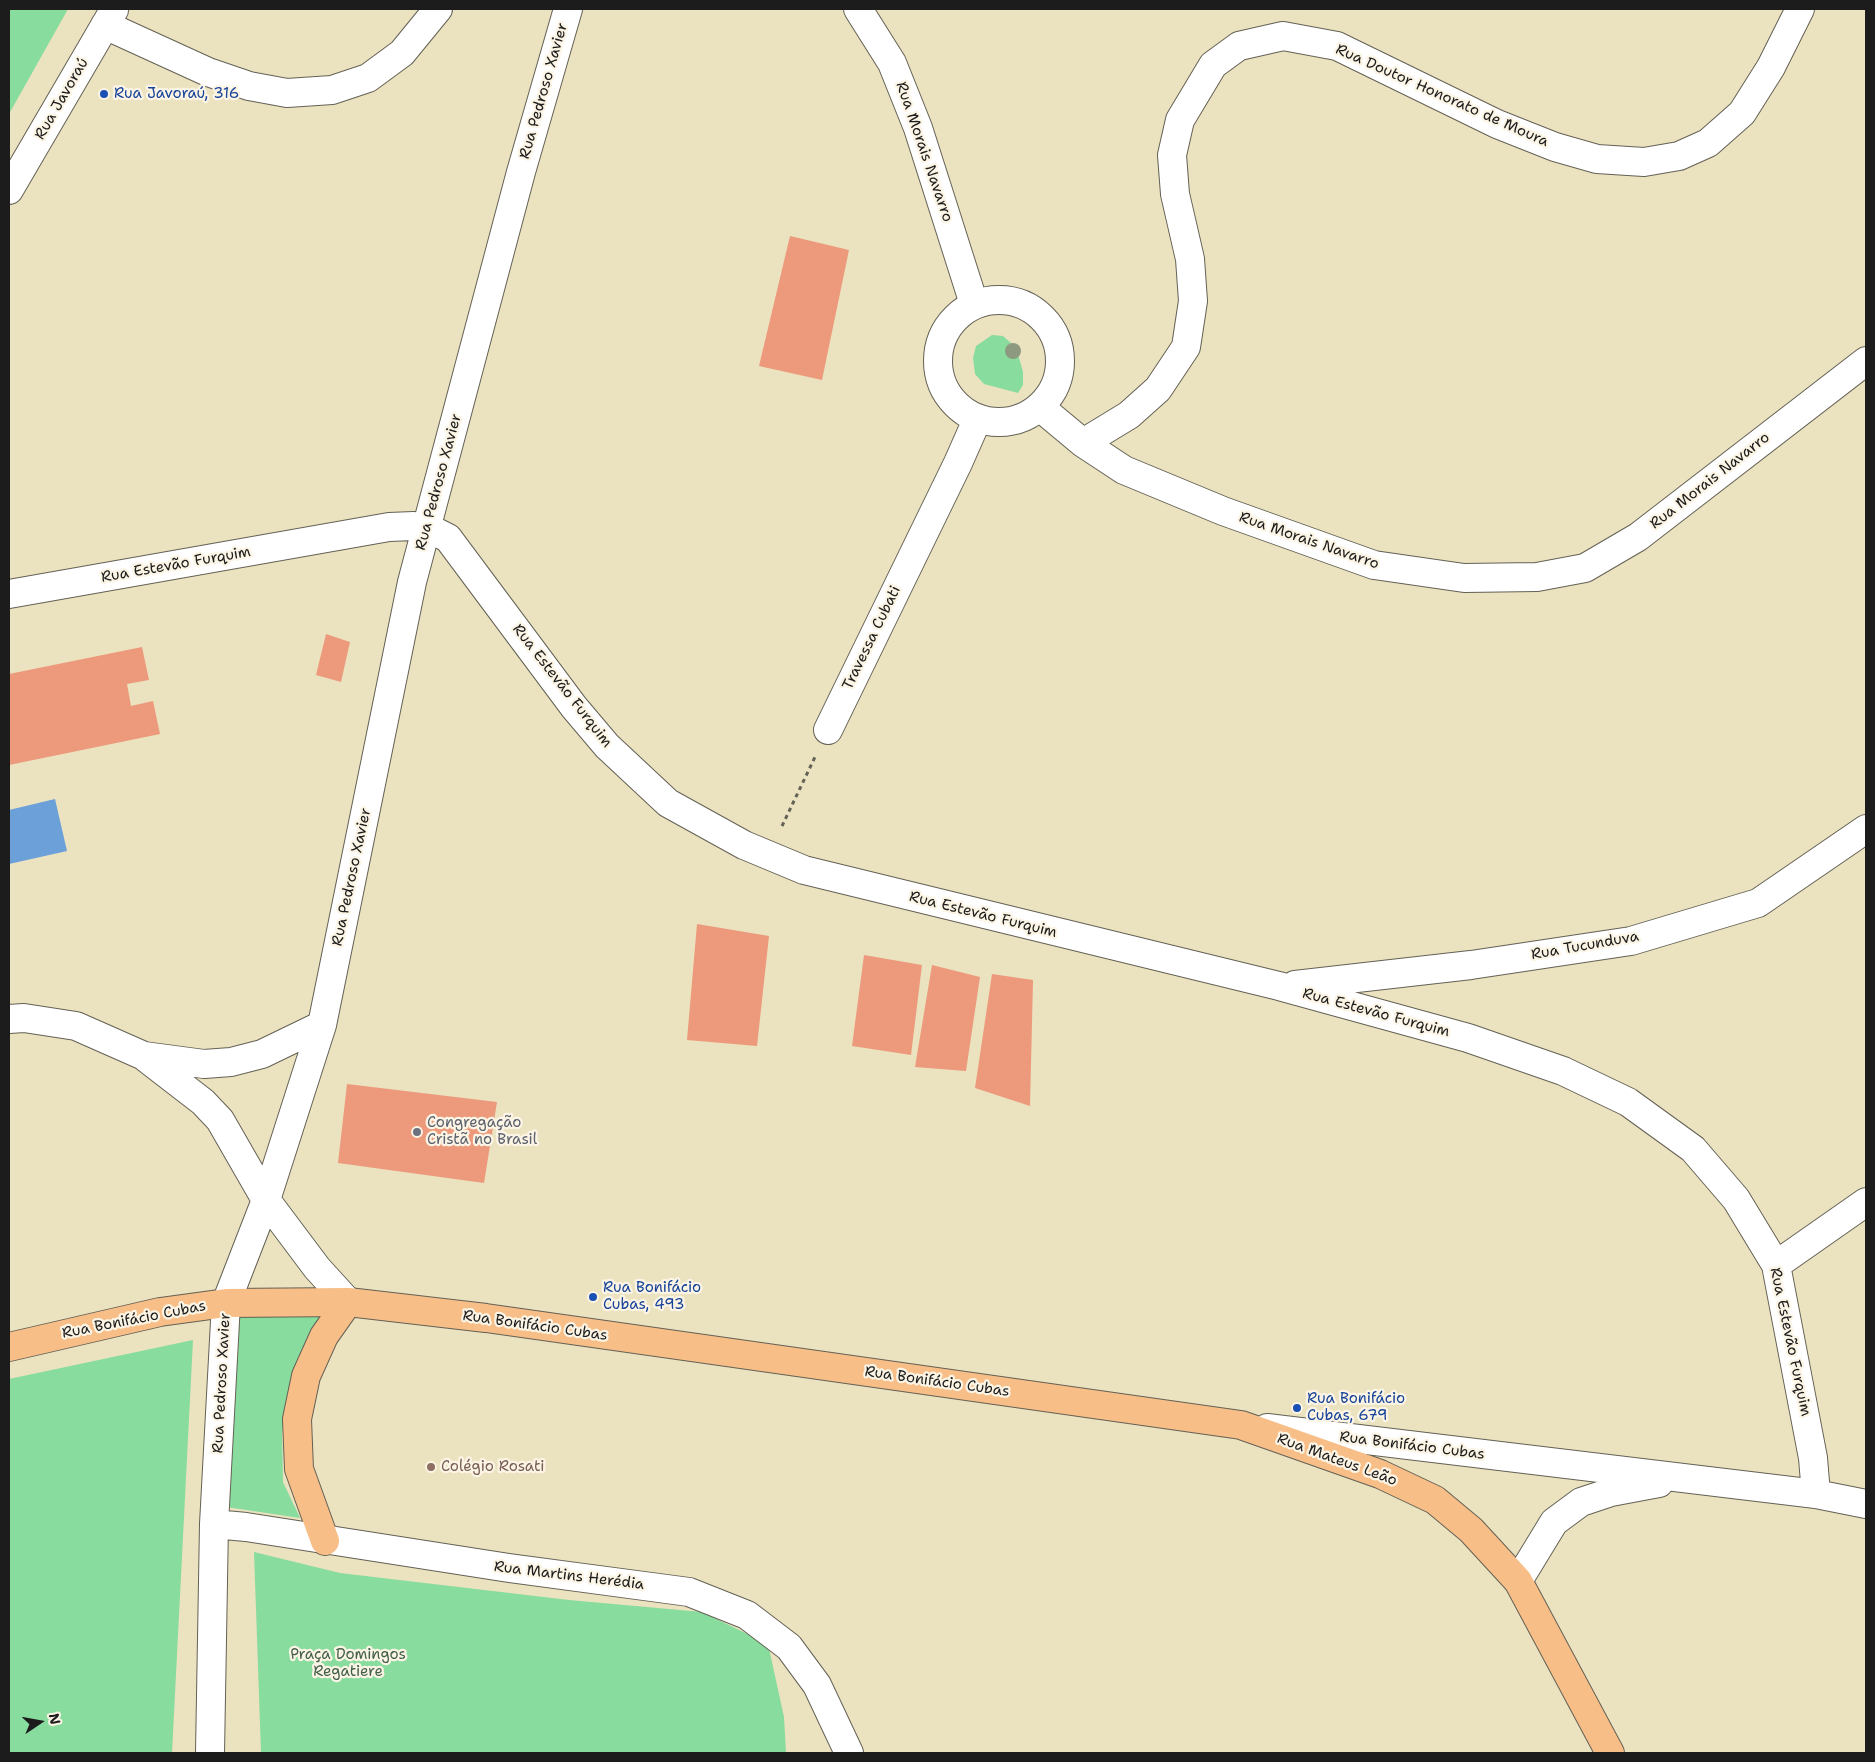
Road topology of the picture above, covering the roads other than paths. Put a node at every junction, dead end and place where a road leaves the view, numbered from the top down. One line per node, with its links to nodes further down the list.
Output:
1 (438, 9): 5 (street)
2 (568, 9): 12 (street, Rua Pedroso Xavier)
3 (858, 9): 7 (street, Rua Morais Navarro)
4 (1800, 9): 11 (street, Rua Doutor Honorato de Moura)
5 (110, 17): 6 (street, Rua Javoraú)
6 (9, 190)
7 (974, 304): 9 (street); 10 (street)
8 (1866, 361): 11 (street, Rua Morais Navarro)
9 (1041, 408): 10 (street); 11 (street, Rua Morais Navarro)
10 (977, 420): 14 (street, Travessa Cubati)
11 (1083, 443)
12 (428, 528): 13 (street, Rua Estevão Furquim); 16 (street, Rua Estevão Furquim); 18 (street, Rua Pedroso Xavier)
13 (9, 594)
14 (828, 730)
15 (1866, 829): 16 (street, Rua Tucunduva)
16 (1279, 986): 22 (street, Rua Estevão Furquim)
17 (9, 1019): 19 (street)
18 (322, 1024): 19 (street); 20 (street, Rua Pedroso Xavier)
19 (144, 1056): 20 (street)
20 (266, 1200): 23 (street); 24 (street, Rua Pedroso Xavier)
21 (1866, 1202): 22 (street)
22 (1776, 1265): 28 (street, Rua Estevão Furquim)
23 (348, 1302): 24 (main road, Rua Bonifácio Cubas); 26 (main road, Rua Bonifácio Cubas); 31 (main road)
24 (226, 1303): 25 (main road, Rua Bonifácio Cubas); 30 (street, Rua Pedroso Xavier)
25 (9, 1347)
26 (1241, 1425): 27 (street, Rua Bonifácio Cubas); 32 (main road, Rua Mateus Leão)
27 (1683, 1478): 28 (street, Rua Bonifácio Cubas); 32 (street)
28 (1816, 1494): 29 (street, Rua Bonifácio Cubas)
29 (1866, 1504)
30 (214, 1524): 31 (street, Rua Martins Herédia); 33 (street, Rua Pedroso Xavier)
31 (325, 1541): 34 (street, Rua Martins Herédia)
32 (1518, 1581): 35 (main road, Rua Mateus Leão)
33 (210, 1753)
34 (849, 1753)
35 (1610, 1753)

